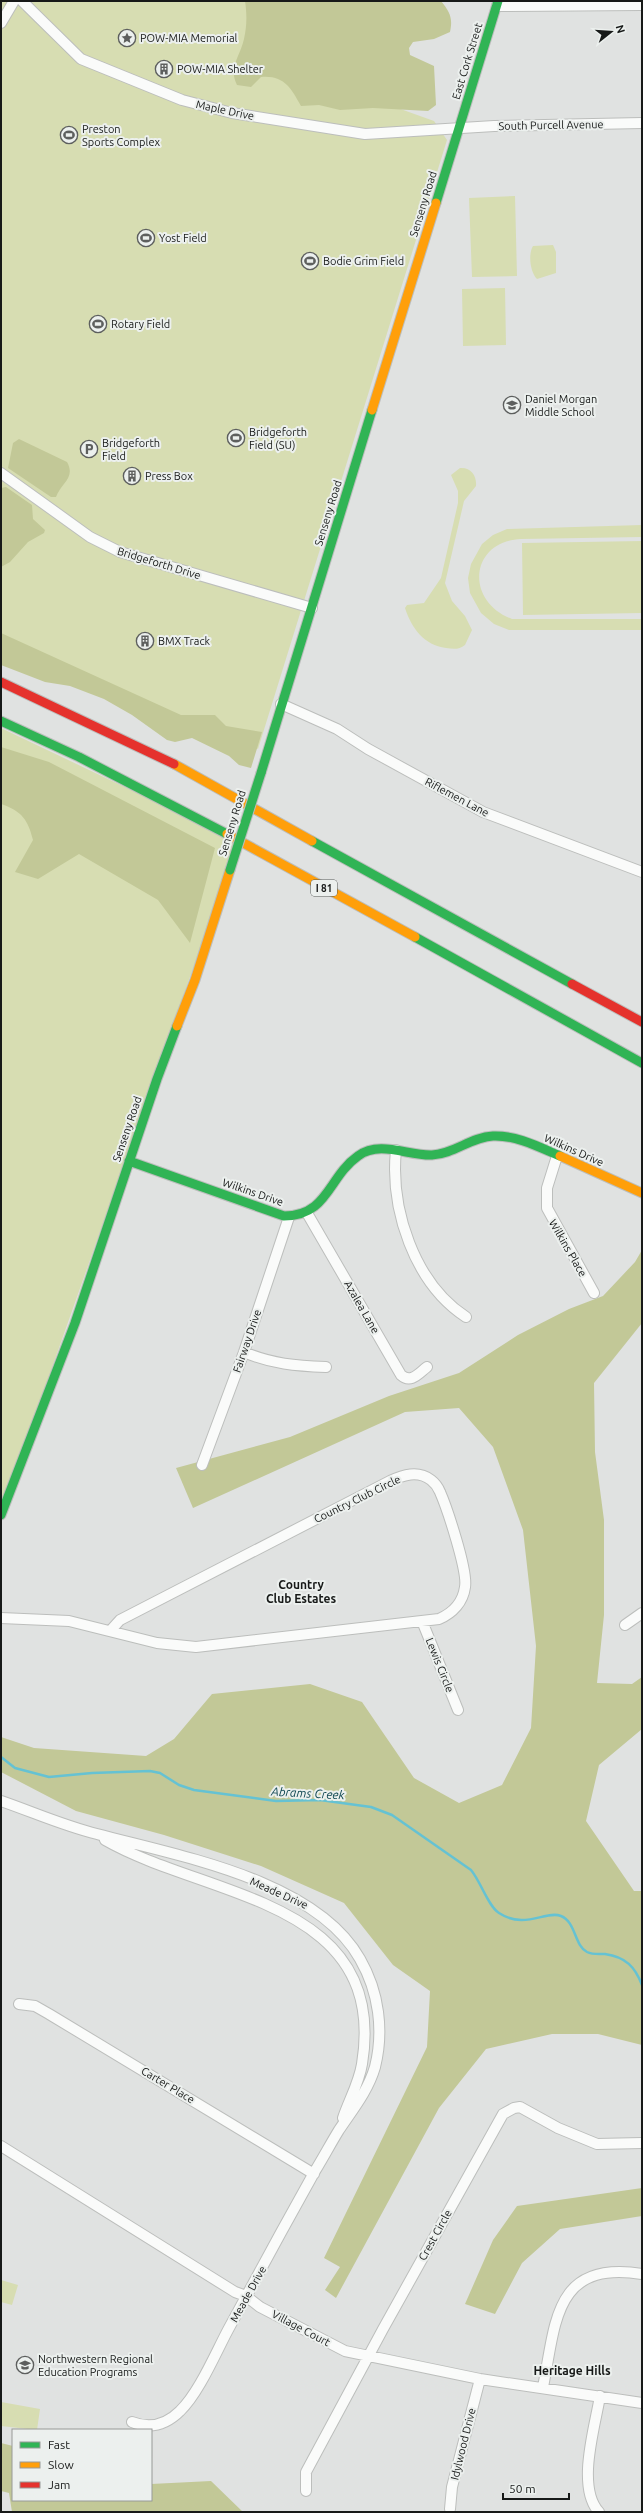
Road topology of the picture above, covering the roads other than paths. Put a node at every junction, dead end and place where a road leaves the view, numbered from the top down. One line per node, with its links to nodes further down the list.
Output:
1 (14, 1): 5 (street)
2 (22, 1): 7 (street, Maple Drive)
3 (498, 3): 4 (street); 7 (main road, East Cork Street)
4 (642, 5)
5 (1, 22)
6 (642, 124): 7 (street, South Purcell Avenue)
7 (459, 129): 9 (main road, Senseny Road)
8 (1, 473): 9 (street, Bridgeforth Drive)
9 (312, 608): 11 (main road, Senseny Road)
10 (1, 682): 14 (main road)
11 (281, 704): 13 (street, Riflemen Lane); 18 (main road, Senseny Road, bridge)
12 (1, 721): 15 (main road, I 81)
13 (642, 872)
14 (642, 1022)
15 (642, 1062)
16 (396, 1150): 17 (main road, Wilkins Drive); 20 (main road, Wilkins Drive); 23 (street)
17 (557, 1156): 19 (main road, Wilkins Drive); 22 (street, Wilkins Place)
18 (129, 1161): 21 (main road, Wilkins Drive); 28 (main road, Senseny Road)
19 (642, 1193)
20 (307, 1213): 21 (main road, Wilkins Drive); 26 (street, Azalea Lane)
21 (289, 1217): 24 (street, Fairway Drive)
22 (594, 1293)
23 (466, 1317)
24 (244, 1352): 25 (street); 27 (street, Fairway Drive)
25 (326, 1367)
26 (427, 1367)
27 (202, 1464)
28 (1, 1515)
29 (642, 1613): 32 (street)
30 (1, 1618): 33 (street, Country Club Circle)
31 (422, 1621): 33 (street, Country Club Circle); 33 (street, Country Club Circle); 34 (street, Lewis Circle)
32 (625, 1624)
33 (110, 1631)
34 (458, 1710)
35 (1, 1801): 36 (street, Meade Drive)
36 (94, 1834): 38 (street, Meade Drive); 38 (street, Meade Drive)
37 (19, 2004): 41 (street, Carter Place)
38 (339, 2130): 41 (street, Meade Drive)
39 (642, 2143): 44 (street, Crest Circle)
40 (1, 2146): 43 (street, Village Court)
41 (314, 2174): 43 (street, Meade Drive)
42 (642, 2274): 46 (street)
43 (246, 2296): 44 (street, Village Court); 49 (street, Meade Drive)
44 (368, 2357): 45 (street, Village Court); 50 (street, Crest Circle)
45 (480, 2380): 46 (street, Village Court); 51 (street, Idylwood Drive)
46 (543, 2387): 47 (street, Village Court)
47 (600, 2396): 48 (street, Village Court); 52 (street)
48 (642, 2403)
49 (132, 2422)
50 (306, 2491)
51 (450, 2509)
52 (599, 2512)

